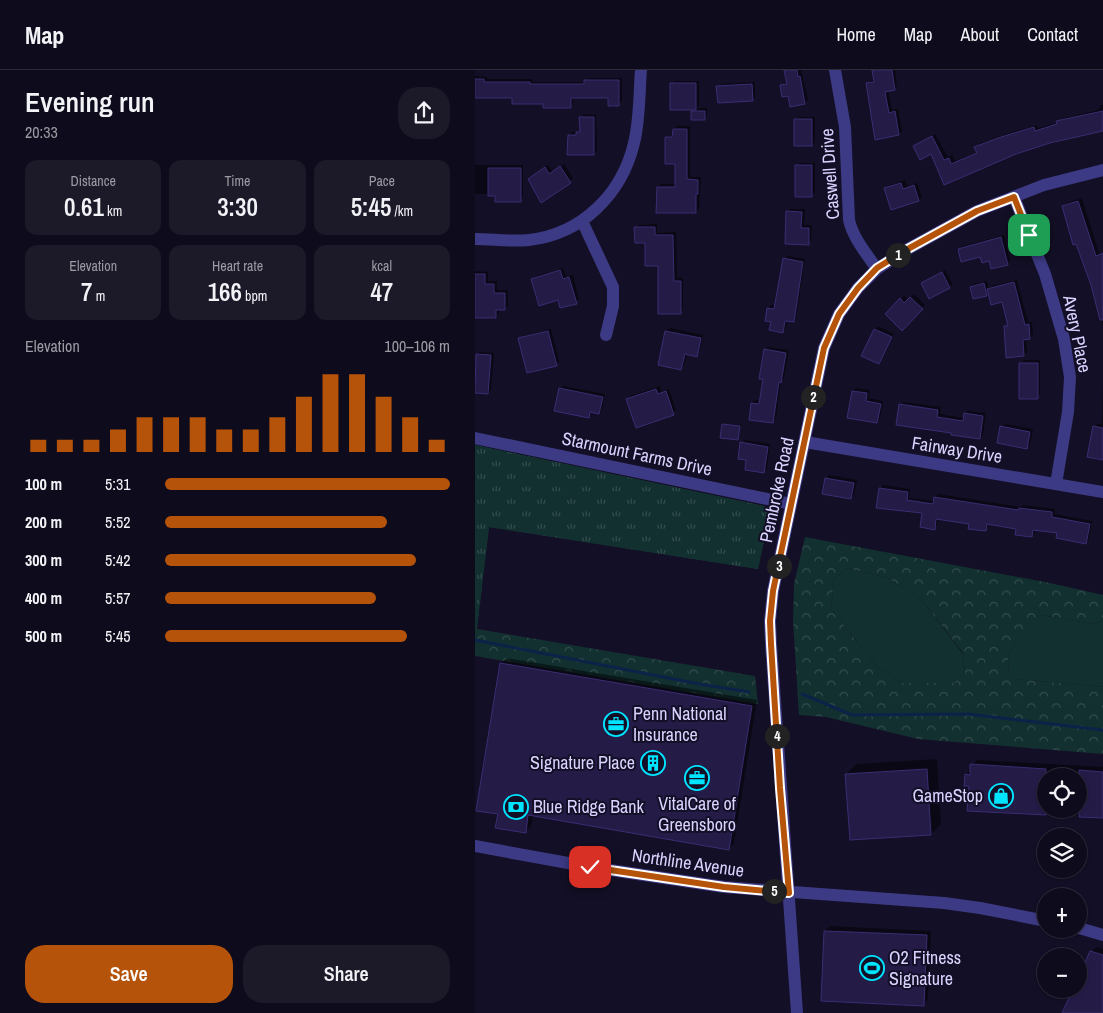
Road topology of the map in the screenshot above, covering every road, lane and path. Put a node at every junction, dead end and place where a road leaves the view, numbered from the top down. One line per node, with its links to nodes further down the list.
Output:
1 (641, 70): 5 (street)
2 (835, 70): 7 (street, Caswell Drive)
3 (1103, 170): 4 (street, Pembroke Road)
4 (1014, 197): 7 (street, Pembroke Road); 11 (street, Avery Place)
5 (583, 221): 6 (street); 8 (street)
6 (475, 239)
7 (877, 268): 10 (street, Pembroke Road)
8 (606, 335)
9 (475, 438): 13 (street, Starmount Farms Drive)
10 (805, 442): 11 (street, Fairway Drive); 13 (street, Pembroke Road)
11 (1055, 484): 12 (street, Fairway Drive)
12 (1103, 492)
13 (791, 504): 15 (street, Pembroke Road)
14 (475, 846): 15 (street, Northline Avenue)
15 (789, 893): 16 (street, Northline Avenue); 19 (street, Pembroke Road)
16 (1037, 919)
17 (1087, 931): 18 (street)
18 (1103, 936)
19 (797, 1013)

